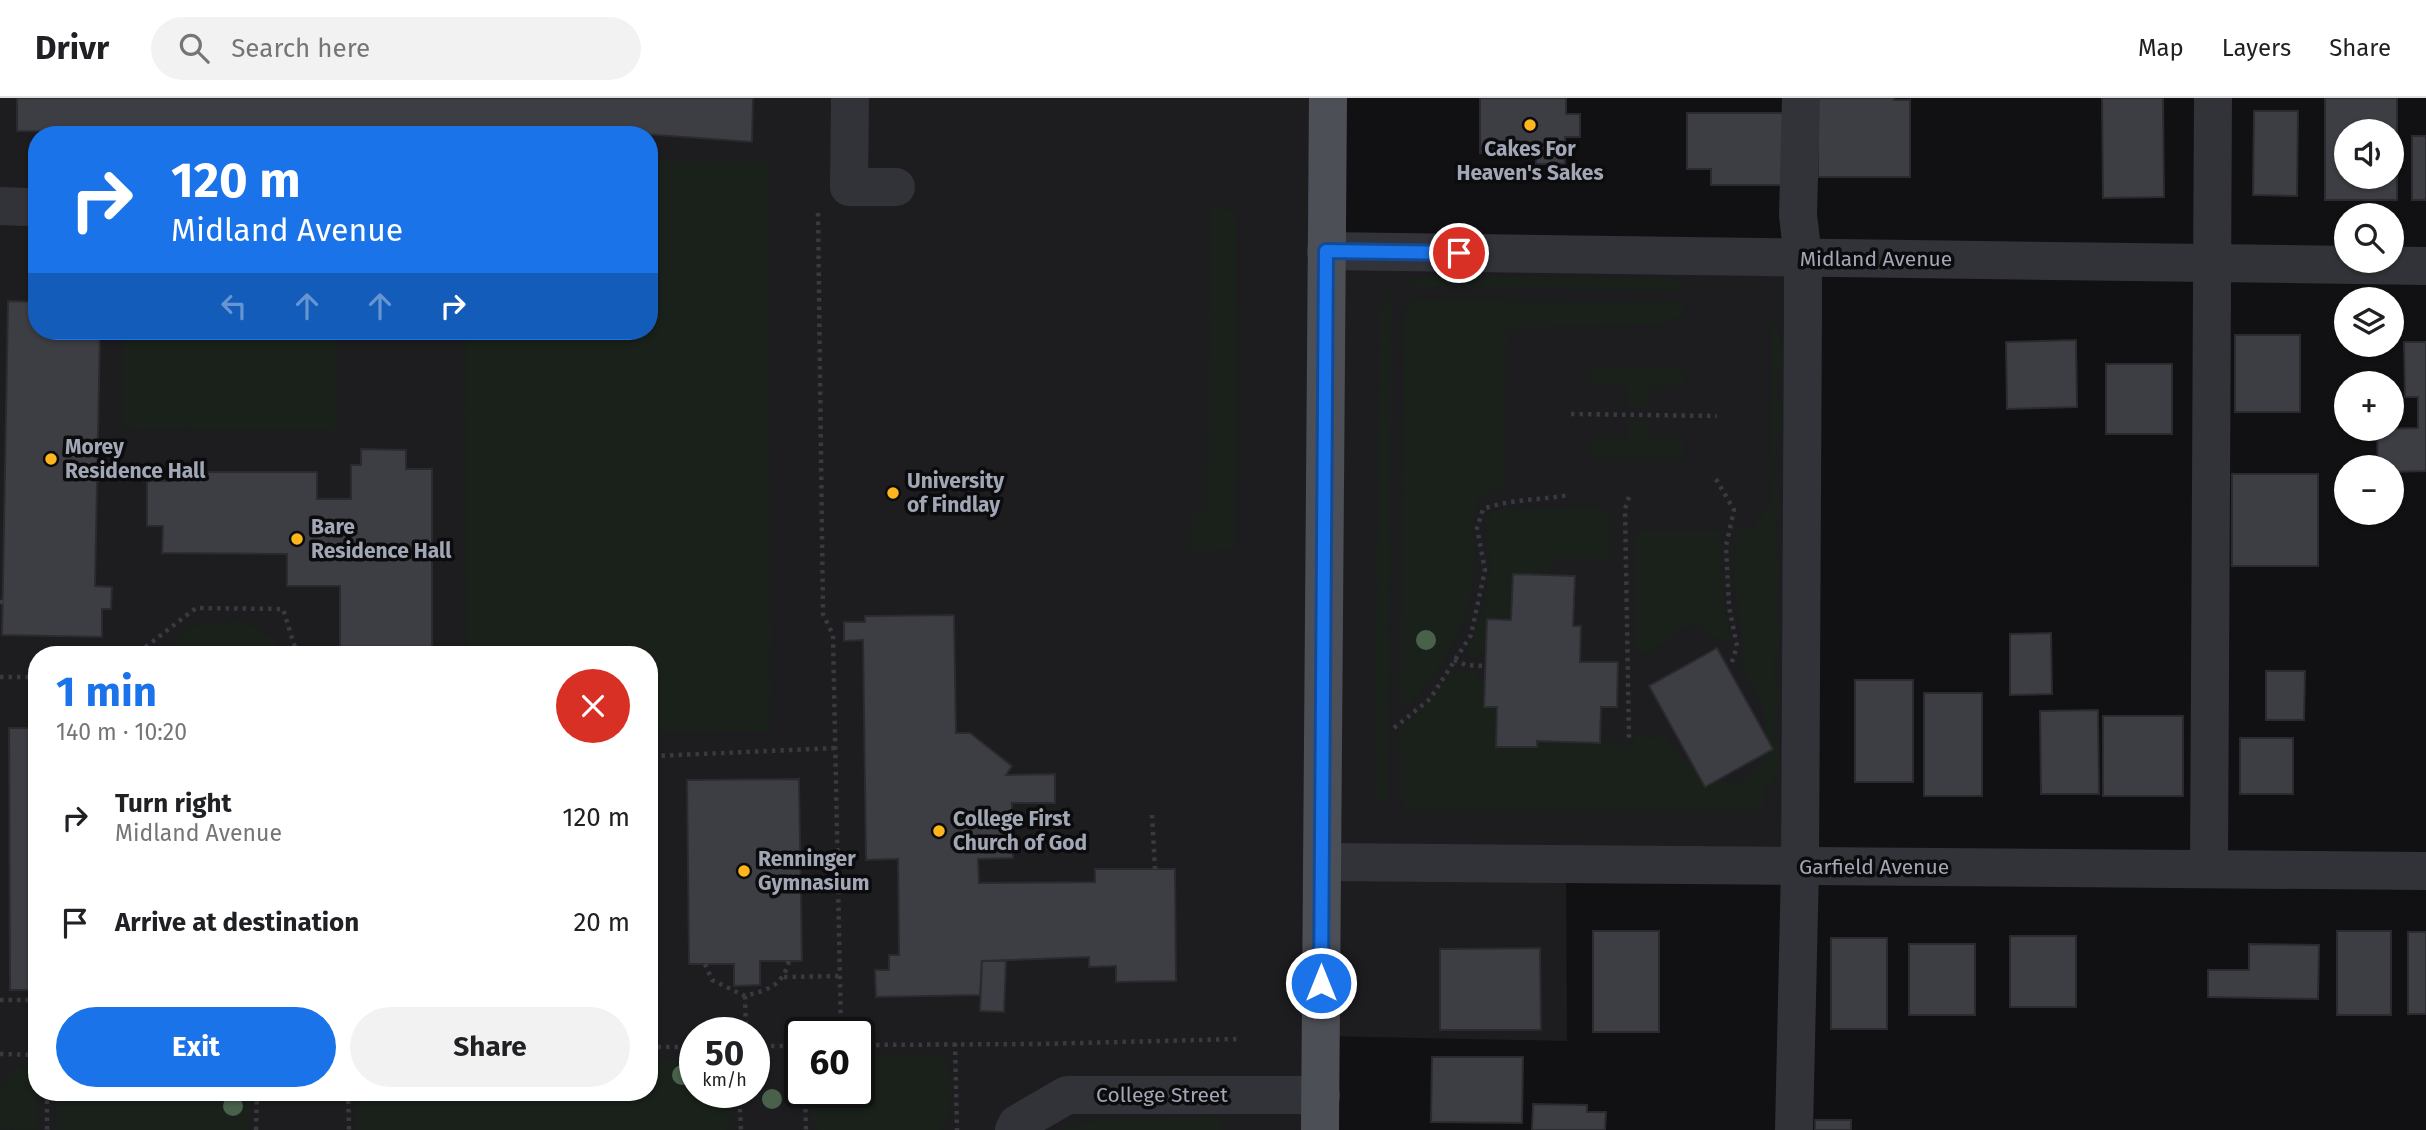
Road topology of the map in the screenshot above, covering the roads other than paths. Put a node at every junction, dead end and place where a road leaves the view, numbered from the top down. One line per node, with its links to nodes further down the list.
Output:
1 (850, 98): 5 (street)
2 (1328, 98): 6 (main road)
3 (1801, 98): 7 (street)
4 (2213, 98): 8 (street)
5 (896, 187)
6 (1326, 251): 7 (street, Midland Avenue); 10 (main road)
7 (1803, 258): 8 (street, Midland Avenue); 11 (street)
8 (2213, 262): 9 (street, Midland Avenue); 12 (street)
9 (2426, 266)
10 (1322, 862): 11 (street, Garfield Avenue); 14 (main road)
11 (1800, 867): 12 (street, Garfield Avenue); 16 (street)
12 (2209, 869): 13 (street, Garfield Avenue)
13 (2426, 871)
14 (1321, 1113): 15 (street, College Street)
15 (1014, 1130)
16 (1794, 1130)

